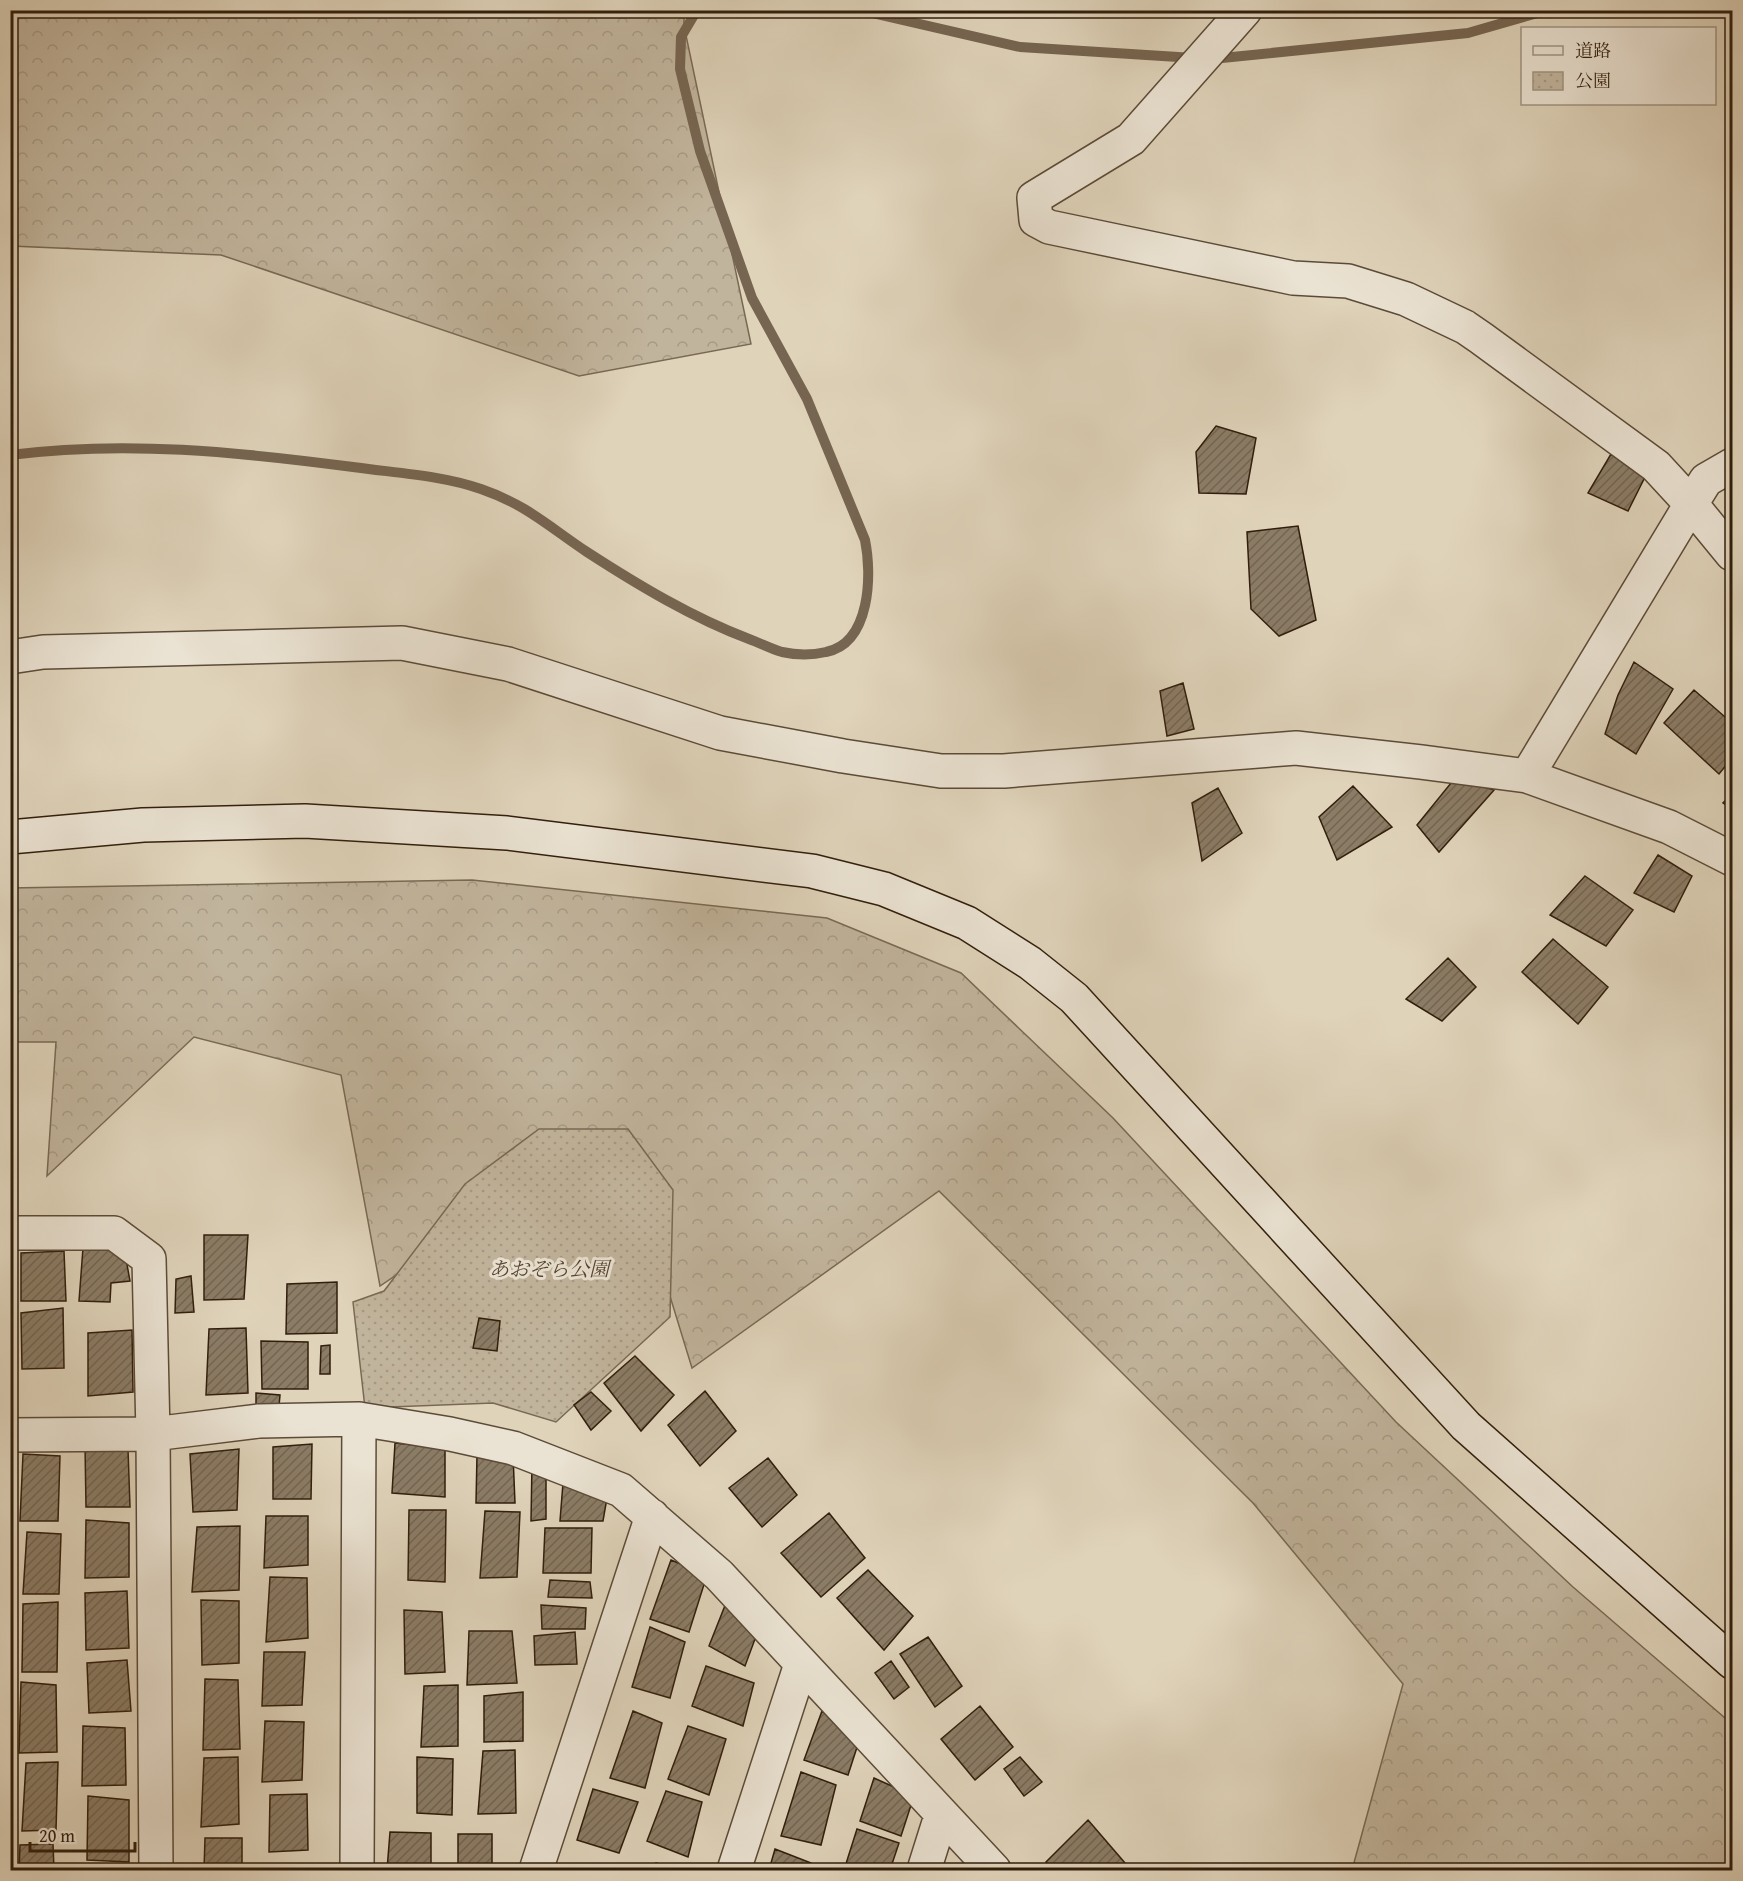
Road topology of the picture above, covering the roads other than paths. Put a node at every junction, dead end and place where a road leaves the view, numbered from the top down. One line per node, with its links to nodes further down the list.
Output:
1 (1238, 19): 3 (street)
2 (1732, 465): 3 (street)
3 (1691, 504): 4 (street); 6 (street)
4 (1732, 554)
5 (10, 657): 6 (street)
6 (1527, 776): 8 (street)
7 (10, 837): 14 (street)
8 (1732, 859)
9 (10, 1233): 11 (street)
10 (359, 1419): 11 (street); 13 (street); 18 (street)
11 (153, 1434): 12 (street); 17 (street)
12 (10, 1435)
13 (652, 1516): 15 (street); 19 (street)
14 (1732, 1662)
15 (801, 1665): 16 (street); 20 (street)
16 (941, 1816): 21 (street); 22 (street)
17 (156, 1870)
18 (357, 1870)
19 (536, 1870)
20 (734, 1870)
21 (924, 1870)
22 (994, 1870)

